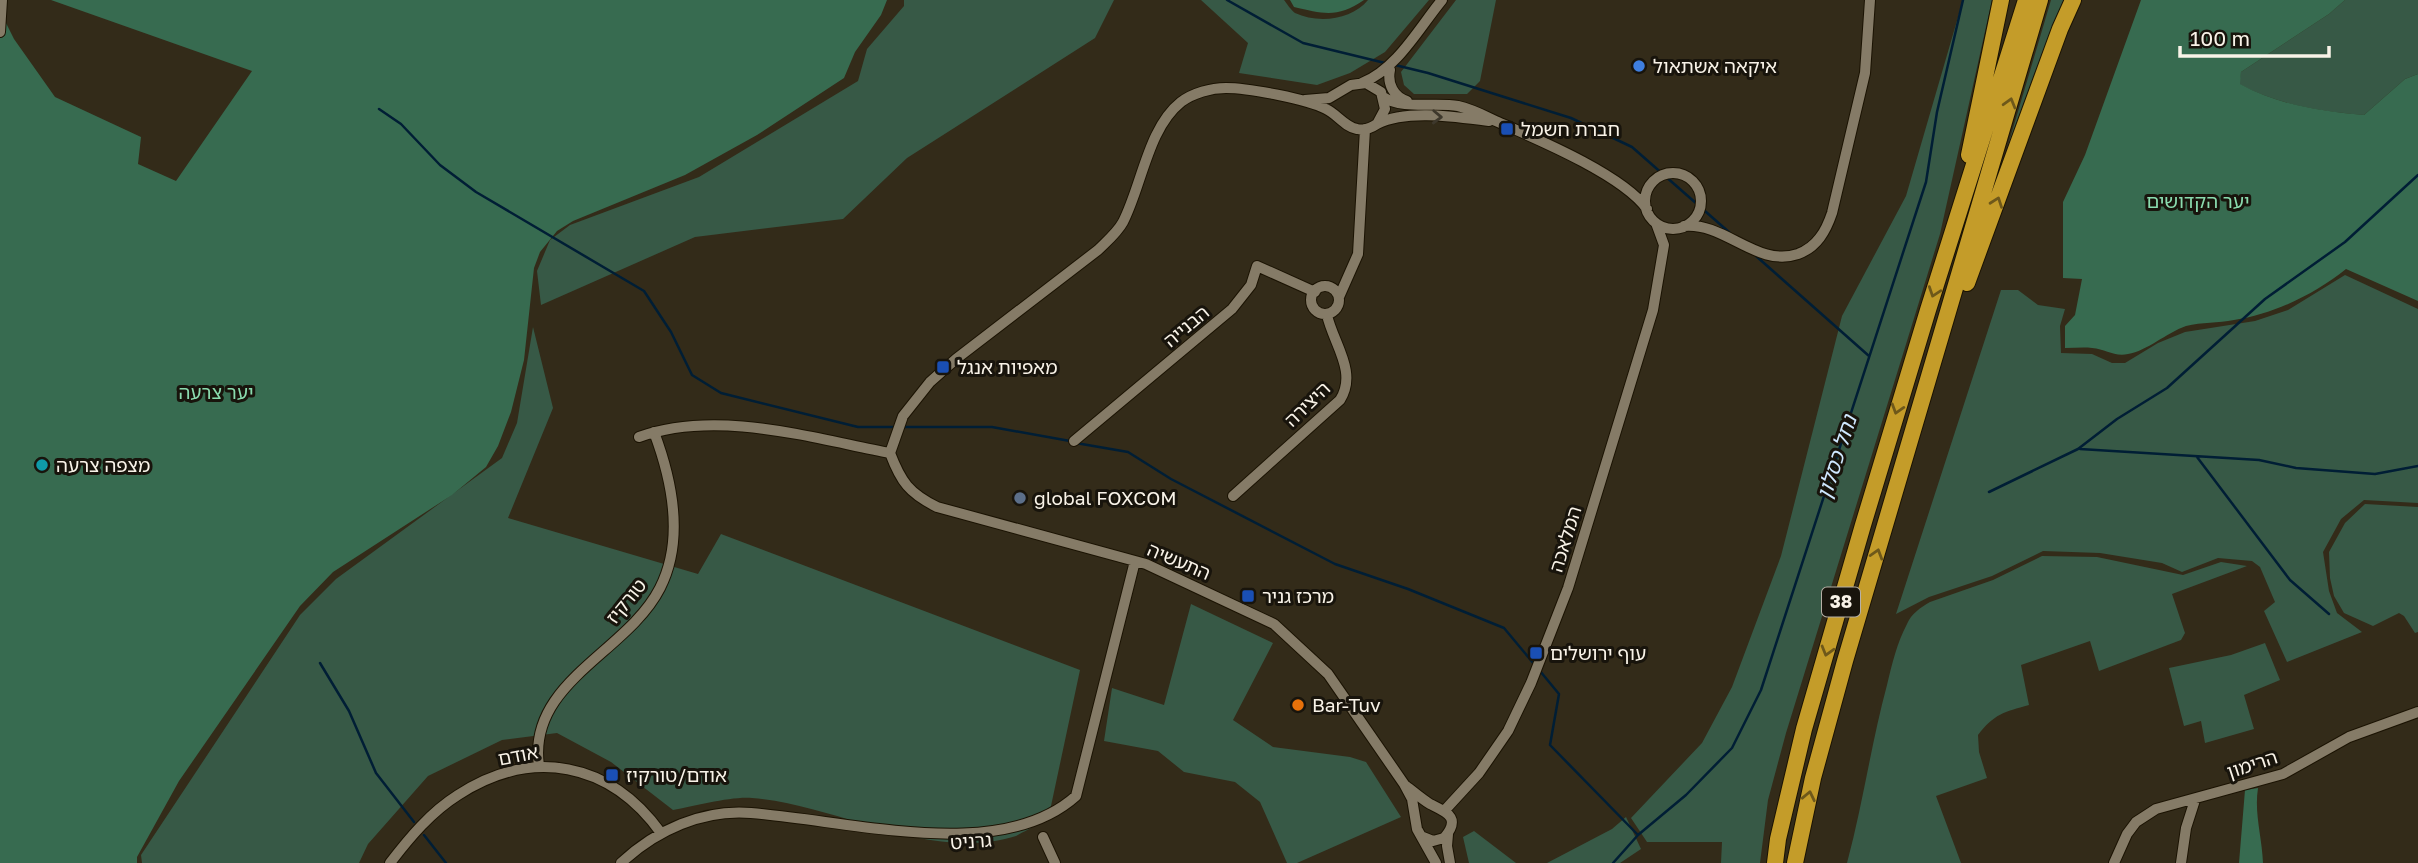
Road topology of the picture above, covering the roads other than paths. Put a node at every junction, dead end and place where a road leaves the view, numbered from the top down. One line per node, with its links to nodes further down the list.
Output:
1 (2, 0): 8 (street)
2 (1442, 0): 9 (street)
3 (1870, 0): 26 (street)
4 (2001, 0): 27 (highway)
5 (2026, 0): 27 (highway, 38)
6 (2040, 0): 32 (highway, 38, one-way to 6)
7 (2073, 0): 32 (highway, one-way to 7)
8 (0, 32)
9 (1398, 55): 10 (street); 11 (street)
10 (1390, 70): 13 (street); 15 (street)
11 (1362, 83): 12 (street); 13 (street)
12 (1345, 90): 14 (street); 16 (street)
13 (1383, 96): 15 (street); 18 (street)
14 (1305, 100): 16 (street); 36 (street)
15 (1413, 103): 17 (street)
16 (1343, 120): 19 (street)
17 (1498, 122): 18 (street, one-way to 17); 21 (street)
18 (1377, 124): 19 (street)
19 (1365, 129): 30 (street)
20 (1657, 179): 21 (street); 22 (street); 23 (street)
21 (1617, 183): 23 (street)
22 (1701, 201): 25 (street); 26 (street)
23 (1647, 209): 24 (street)
24 (1656, 223): 25 (street); 28 (street, המלאכה)
25 (1682, 227): 26 (street); 28 (street, המלאכה)
26 (1718, 233)
27 (1951, 240): 56 (highway, 38, one-way to 56)
28 (1663, 253): 43 (street, המלאכה)
29 (1315, 292): 30 (street); 31 (street); 35 (street, הבנייה)
30 (1339, 297): 31 (street)
31 (1327, 315): 37 (street, היצירה)
32 (1915, 427): 57 (highway, 38, one-way to 32)
33 (654, 432): 34 (street); 36 (street); 40 (street, טורקיז)
34 (639, 437)
35 (1074, 441)
36 (890, 453): 38 (street, התעשיה)
37 (1233, 496)
38 (1135, 561): 41 (street, התעשיה); 45 (street)
39 (2418, 712): 42 (street, הרימון)
40 (539, 766): 46 (street, אודם); 51 (street, אודם)
41 (1404, 784): 43 (street, התעשיה); 44 (street, התעשיה)
42 (2195, 800): 58 (street, הרימון); 59 (street)
43 (1439, 808): 44 (street); 47 (street)
44 (1417, 820): 48 (street)
45 (1050, 831): 50 (street); 53 (street)
46 (661, 832): 49 (street); 52 (street)
47 (1448, 834): 48 (street); 55 (street)
48 (1423, 837): 54 (street)
49 (852, 838)
50 (1033, 845)
51 (390, 863)
52 (621, 863)
53 (1055, 863)
54 (1436, 863)
55 (1450, 863)
56 (1775, 863)
57 (1795, 863)
58 (2114, 863)
59 (2181, 863)

